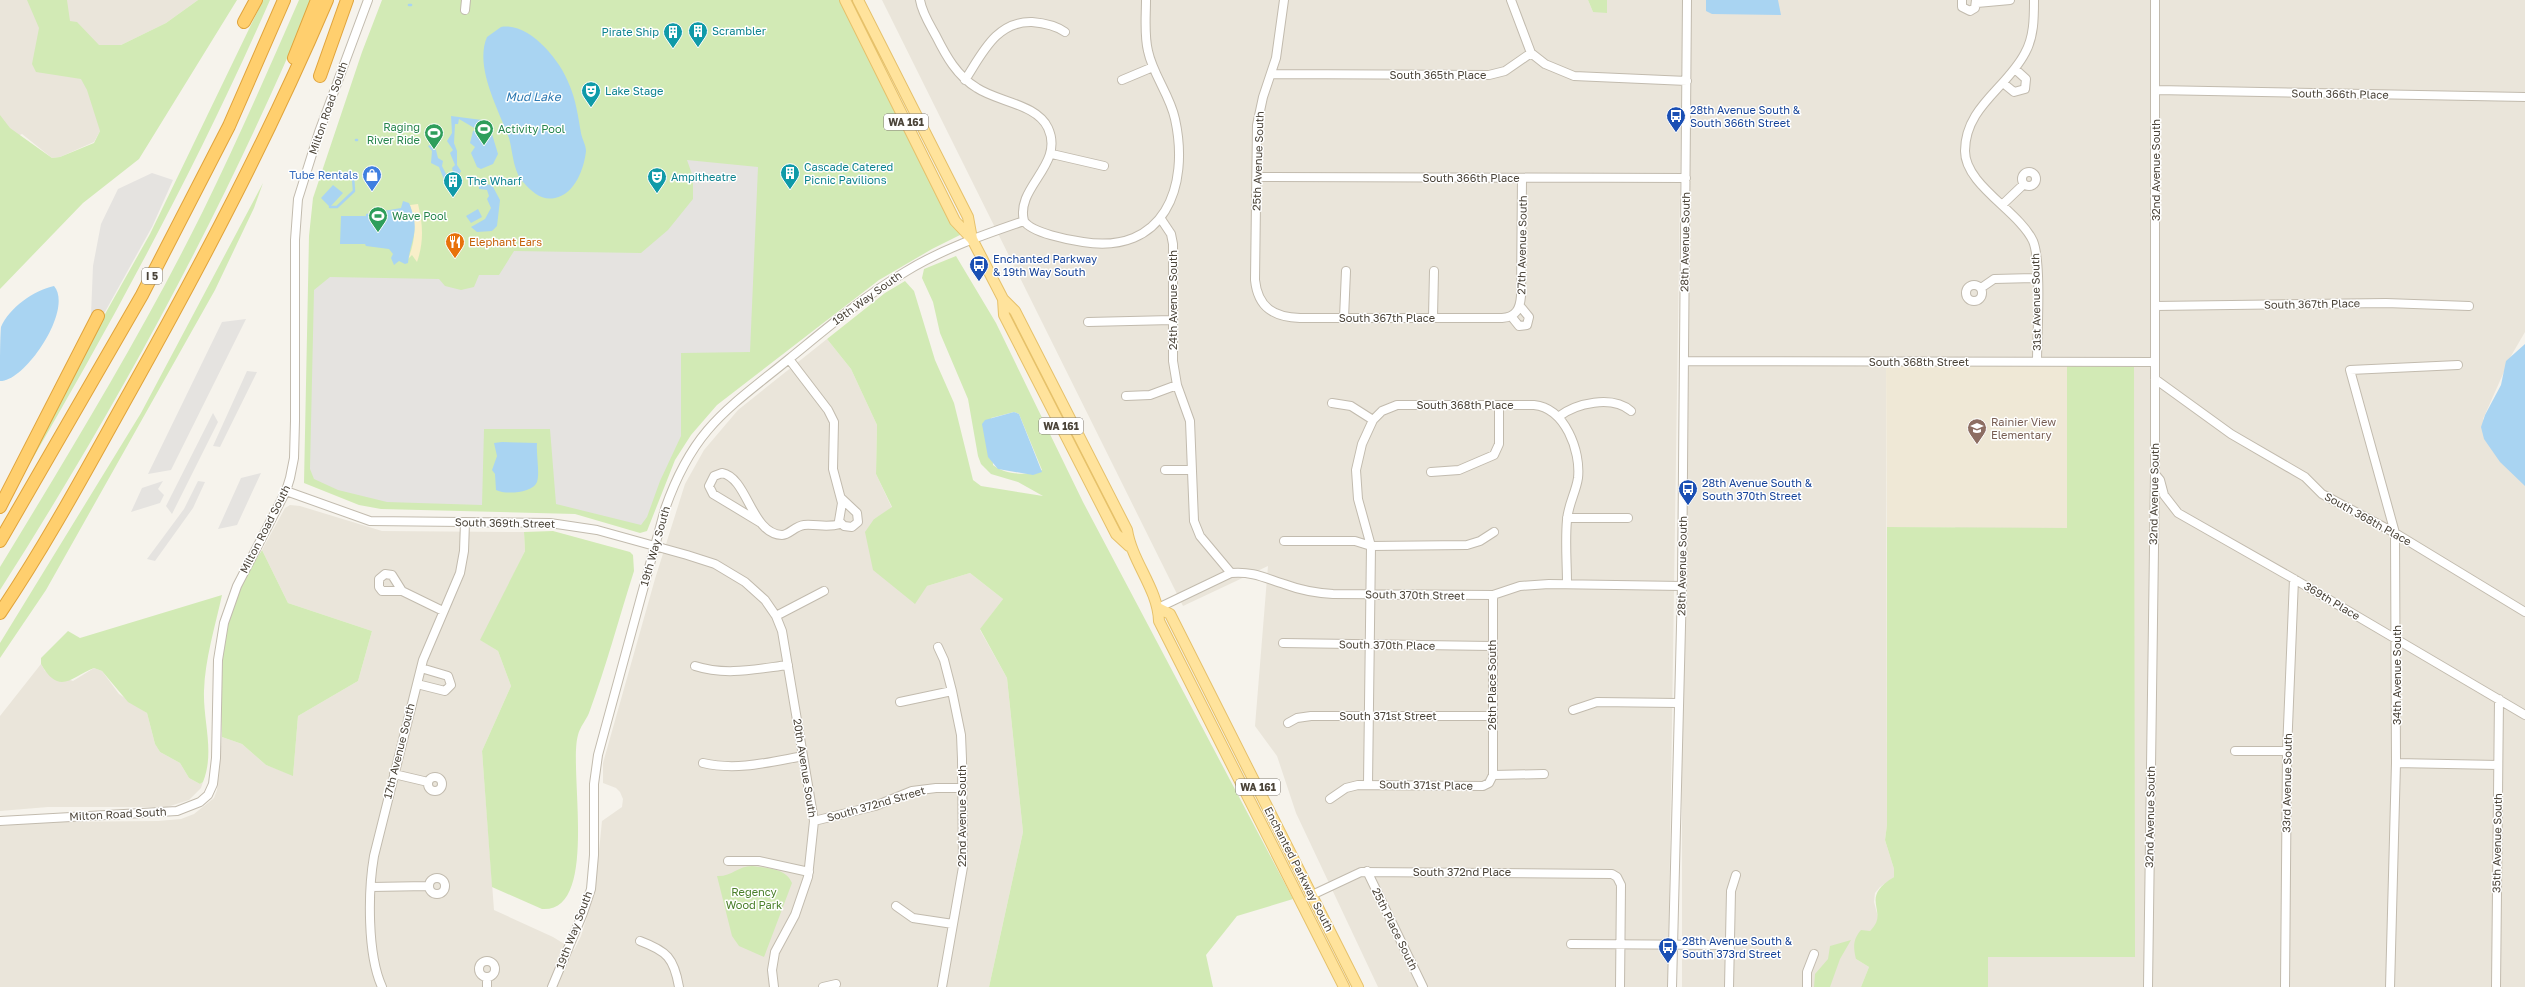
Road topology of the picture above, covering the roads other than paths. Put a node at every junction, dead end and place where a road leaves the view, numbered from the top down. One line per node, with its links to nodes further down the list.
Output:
1 (256, 0): 21 (highway)
2 (284, 0): 86 (highway, I 5)
3 (317, 0): 31 (highway)
4 (327, 0): 31 (highway)
5 (347, 0): 27 (highway)
6 (368, 0): 76 (street, Milton Road South)
7 (466, 0): 20 (street)
8 (845, 0): 44 (main road, Enchanted Parkway South / WA 161)
9 (858, 0): 44 (main road, Enchanted Parkway South / WA 161)
10 (920, 0): 28 (street)
11 (1146, 0): 24 (street)
12 (1284, 0): 26 (street, 25th Avenue South)
13 (1510, 0): 23 (street)
14 (1687, 0): 30 (street, 28th Avenue South)
15 (1962, 0): 19 (street)
16 (2010, 0): 19 (street)
17 (2034, 0): 25 (street, 31st Avenue South)
18 (2155, 0): 33 (street, 32nd Avenue South)
19 (1977, 1)
20 (465, 10)
21 (244, 22)
22 (1065, 32): 28 (street)
23 (1531, 53): 26 (street, South 365th Place); 30 (street)
24 (1153, 67): 29 (street); 42 (street)
25 (2015, 69): 32 (street, 31st Avenue South); 32 (street)
26 (1272, 74): 37 (street, 25th Avenue South)
27 (320, 76)
28 (965, 80): 35 (street)
29 (1122, 80)
30 (1687, 81): 39 (street, 28th Avenue South)
31 (292, 83): 101 (highway)
32 (2003, 83): 41 (street, 31st Avenue South)
33 (2156, 90): 34 (street, South 366th Place); 50 (street, 32nd Avenue South)
34 (2525, 97)
35 (1052, 154): 36 (street); 43 (street)
36 (1104, 166)
37 (1257, 177): 38 (street, South 366th Place); 49 (street, 25th Avenue South)
38 (1522, 178): 39 (street, South 366th Place); 52 (street, 27th Avenue South)
39 (1686, 178): 60 (street, 28th Avenue South)
40 (2024, 184): 41 (street)
41 (2002, 205): 47 (street, 31st Avenue South)
42 (1162, 219): 43 (street); 57 (street, 24th Avenue South)
43 (1024, 221): 44 (street)
44 (972, 239): 59 (street, 19th Way South); 98 (main road, Enchanted Parkway South / WA 161)
45 (1346, 271): 56 (street)
46 (1434, 271): 55 (street)
47 (2037, 278): 48 (street); 61 (street, 31st Avenue South)
48 (1981, 288)
49 (1260, 301): 56 (street, South 367th Place)
50 (2155, 306): 51 (street, South 367th Place); 62 (street, 32nd Avenue South)
51 (2469, 306)
52 (1519, 308): 54 (street); 54 (street)
53 (98, 316): 78 (highway)
54 (1511, 316): 55 (street, South 367th Place)
55 (1433, 317): 56 (street, South 367th Place)
56 (1344, 318)
57 (1172, 320): 58 (street); 65 (street, 24th Avenue South)
58 (1088, 322)
59 (788, 359): 77 (street); 89 (street, 19th Way South)
60 (1684, 362): 61 (street, South 368th Street); 93 (street, 28th Avenue South)
61 (2037, 362): 62 (street, South 368th Street)
62 (2154, 362): 64 (street, 32nd Avenue South)
63 (2458, 365): 85 (street, 34th Avenue South)
64 (2155, 379): 75 (street, 32nd Avenue South); 85 (street, South 368th Place)
65 (1177, 384): 66 (street); 73 (street, 24th Avenue South)
66 (1126, 396)
67 (1332, 404): 71 (street)
68 (1500, 405): 70 (street, South 368th Place); 71 (street, South 368th Place); 74 (street)
69 (1631, 411): 70 (street)
70 (1558, 417): 79 (street)
71 (1373, 420): 88 (street)
72 (1165, 470): 73 (street)
73 (1191, 470): 90 (street, 24th Avenue South)
74 (1431, 472)
75 (2155, 474): 91 (street, 369th Place); 168 (street, 32nd Avenue South)
76 (286, 491): 81 (street, South 369th Street); 134 (street, Milton Road South)
77 (841, 498): 83 (street); 83 (street)
78 (0, 507)
79 (1567, 518): 80 (street); 92 (street)
80 (1628, 518)
81 (465, 522): 89 (street, South 369th Street); 99 (street, 17th Avenue South)
82 (761, 523): 82 (street); 83 (street)
83 (840, 524)
84 (1494, 532): 88 (street)
85 (2395, 534): 100 (street, South 368th Place); 103 (street, 34th Avenue South)
86 (0, 541)
87 (1284, 541): 88 (street)
88 (1372, 546): 96 (street)
89 (654, 547): 102 (street, South 369th Street); 157 (street, 19th Way South)
90 (1231, 573): 96 (street, South 370th Street); 98 (street, South 370th Street)
91 (2294, 578): 103 (street, 369th Place); 122 (street, 33rd Avenue South)
92 (1567, 584): 93 (street, South 370th Street); 97 (street, South 370th Street)
93 (1682, 586): 115 (street, 28th Avenue South)
94 (402, 591): 99 (street)
95 (824, 591): 102 (street)
96 (1371, 594): 97 (street, South 370th Street); 105 (street)
97 (1493, 595): 106 (street, 26th Place South)
98 (1158, 608): 142 (main road, Enchanted Parkway South / WA 161); 153 (main road, Enchanted Parkway South / WA 161)
99 (443, 611): 110 (street, 17th Avenue South)
100 (2525, 612)
101 (0, 613)
102 (776, 616): 108 (street, 20th Avenue South)
103 (2397, 639): 113 (street, 369th Place); 125 (street, 34th Avenue South)
104 (1283, 643): 105 (street, South 370th Place)
105 (1370, 644): 106 (street, South 370th Place); 118 (street)
106 (1492, 646): 119 (street, 26th Place South)
107 (938, 647): 112 (street, 22nd Avenue South)
108 (788, 665): 109 (street); 123 (street, 20th Avenue South)
109 (695, 666)
110 (421, 668): 111 (street, 17th Avenue South); 111 (street)
111 (416, 684): 127 (street, 17th Avenue South)
112 (952, 691): 114 (street); 132 (street, 22nd Avenue South)
113 (2499, 699): 117 (street, 369th Place); 126 (street, 35th Avenue South)
114 (900, 702)
115 (1678, 703): 116 (street); 147 (street, 28th Avenue South)
116 (1573, 710)
117 (2525, 715)
118 (1369, 716): 119 (street, South 371st Street); 120 (street, South 371st Street); 131 (street)
119 (1491, 716): 129 (street, 26th Place South)
120 (1288, 723)
121 (2235, 751): 122 (street)
122 (2287, 751): 169 (street, 33rd Avenue South)
123 (804, 756): 124 (street); 135 (street, 20th Avenue South)
124 (703, 763)
125 (2396, 763): 126 (street); 170 (street, 34th Avenue South)
126 (2498, 765): 171 (street, 35th Avenue South)
127 (394, 774): 130 (street); 141 (street, 17th Avenue South)
128 (1544, 774): 129 (street)
129 (1493, 775): 131 (street, South 371st Place)
130 (428, 782)
131 (1368, 784): 133 (street, South 371st Place)
132 (961, 788): 135 (street, South 372nd Street); 144 (street, 22nd Avenue South)
133 (1330, 799)
134 (0, 821)
135 (814, 821): 138 (street, 20th Avenue South)
136 (728, 861): 138 (street)
137 (1367, 871): 142 (street, South 372nd Place); 148 (street, South 372nd Place); 163 (street, 25th Place South)
138 (809, 872): 159 (street, 20th Avenue South)
139 (1736, 875): 149 (street)
140 (428, 886): 141 (street)
141 (372, 887): 155 (street, 17th Avenue South)
142 (1312, 895): 151 (main road, Enchanted Parkway South / WA 161)
143 (896, 906): 144 (street)
144 (952, 924): 161 (street, 22nd Avenue South)
145 (640, 941): 158 (street)
146 (1571, 944): 148 (street)
147 (1673, 944): 148 (street); 149 (street); 165 (street, 28th Avenue South)
148 (1621, 945): 164 (street)
149 (1730, 945): 166 (street)
150 (1814, 954): 167 (street)
151 (1351, 972): 153 (main road); 162 (main road, Enchanted Parkway South / WA 161)
152 (487, 977): 156 (street)
153 (1342, 983)
154 (836, 984): 160 (street)
155 (382, 987)
156 (486, 987)
157 (552, 987)
158 (679, 987)
159 (774, 987)
160 (823, 987)
161 (942, 987)
162 (1358, 987)
163 (1423, 987)
164 (1620, 987)
165 (1672, 987)
166 (1730, 987)
167 (1807, 987)
168 (2148, 987)
169 (2285, 987)
170 (2390, 987)
171 (2496, 987)

